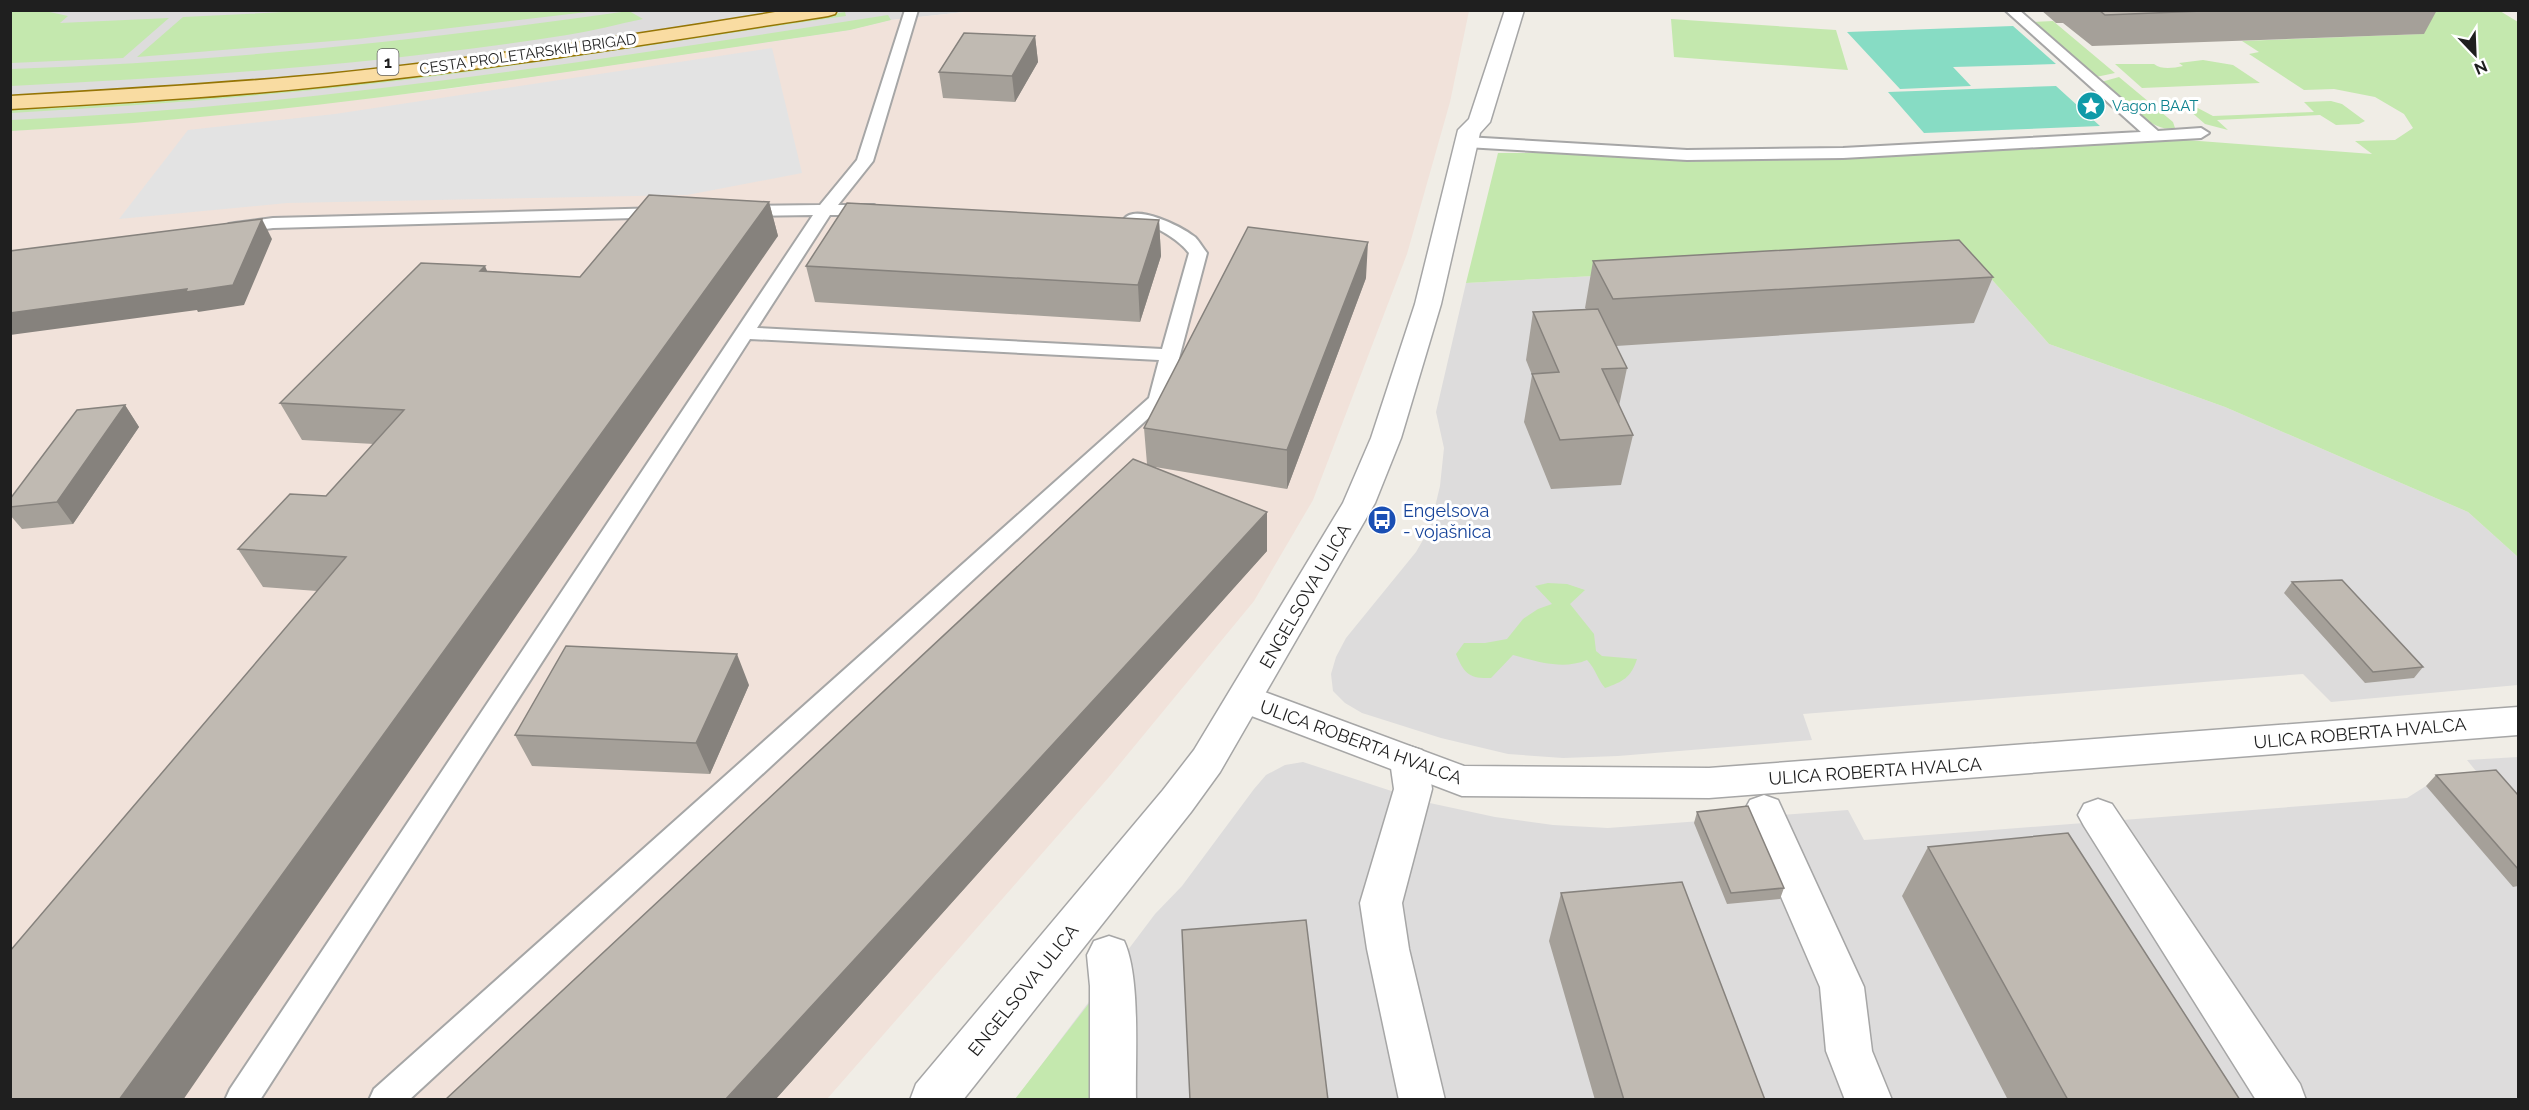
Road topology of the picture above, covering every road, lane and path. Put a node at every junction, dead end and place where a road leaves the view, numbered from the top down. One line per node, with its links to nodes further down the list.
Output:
1 (763, 10): 7 (main road, CESTA PROLETARSKIH BRIGAD / 1)
2 (828, 10): 8 (main road, CESTA PROLETARSKIH BRIGAD / 1)
3 (912, 10): 12 (lane)
4 (1515, 10): 10 (street, ENGELSOVA ULICA)
5 (2011, 10): 11 (lane)
6 (1480, 54): 10 (street)
7 (10, 91)
8 (10, 104)
9 (2201, 133): 11 (lane)
10 (1467, 136): 11 (lane); 20 (street, ENGELSOVA ULICA)
11 (2155, 136)
12 (826, 209): 13 (lane); 14 (lane); 18 (lane)
13 (724, 211)
14 (896, 211)
15 (680, 212): 17 (lane)
16 (1105, 218): 19 (lane)
17 (216, 230)
18 (744, 333): 19 (lane); 26 (lane)
19 (1171, 355): 27 (lane)
20 (1246, 699): 22 (street, ULICA ROBERTA HVALCA); 28 (street, ENGELSOVA ULICA)
21 (2518, 721): 22 (street, ULICA ROBERTA HVALCA)
22 (1409, 761): 30 (street)
23 (1764, 811): 31 (street)
24 (2098, 815): 32 (street)
25 (1109, 955): 29 (street)
26 (241, 1100)
27 (385, 1100)
28 (933, 1100)
29 (1113, 1100)
30 (1422, 1100)
31 (1869, 1100)
32 (2283, 1100)

